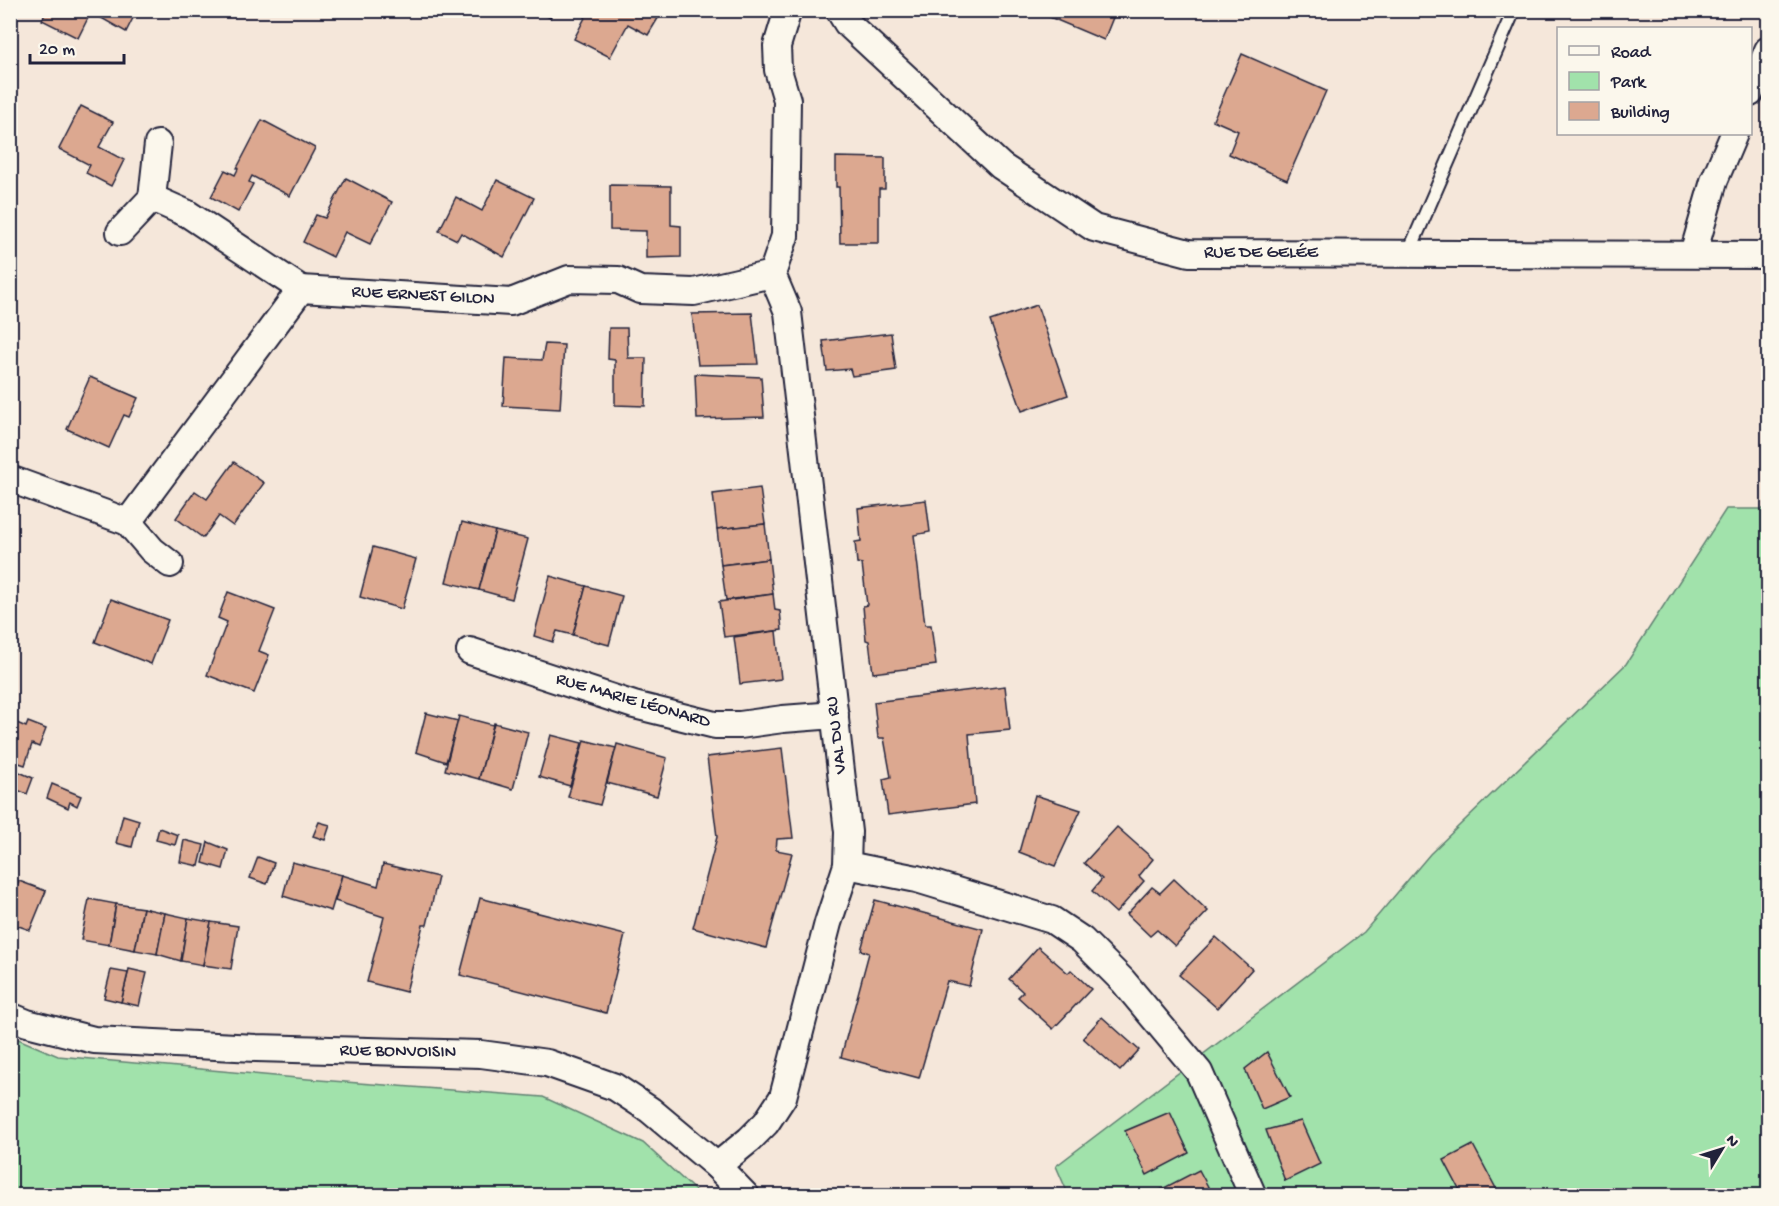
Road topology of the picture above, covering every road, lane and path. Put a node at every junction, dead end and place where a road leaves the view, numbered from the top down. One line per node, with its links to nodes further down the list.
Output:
1 (788, 10): 13 (street)
2 (839, 10): 10 (street, RUE DE GELÉE)
3 (1514, 10): 10 (lane)
4 (1768, 50): 5 (street)
5 (1752, 88)
6 (1734, 135): 11 (street)
7 (158, 144): 8 (street)
8 (152, 198): 9 (street); 14 (street)
9 (120, 232)
10 (1408, 254): 11 (street, RUE DE GELÉE)
11 (1693, 254): 12 (street, RUE DE GELÉE)
12 (1768, 255)
13 (772, 273): 14 (street, RUE ERNEST GILON); 19 (street, VAL DU RU)
14 (301, 289): 16 (street)
15 (10, 479): 16 (street)
16 (128, 522): 17 (street)
17 (170, 564)
18 (470, 651): 19 (street, RUE MARIE LÉONARD)
19 (835, 715): 20 (street, VAL DU RU)
20 (847, 865): 22 (street, VAL DU RU); 24 (street)
21 (10, 1016): 22 (street, RUE BONVOISIN)
22 (717, 1166): 23 (street, RUE BONVOISIN)
23 (746, 1196)
24 (1253, 1196)

